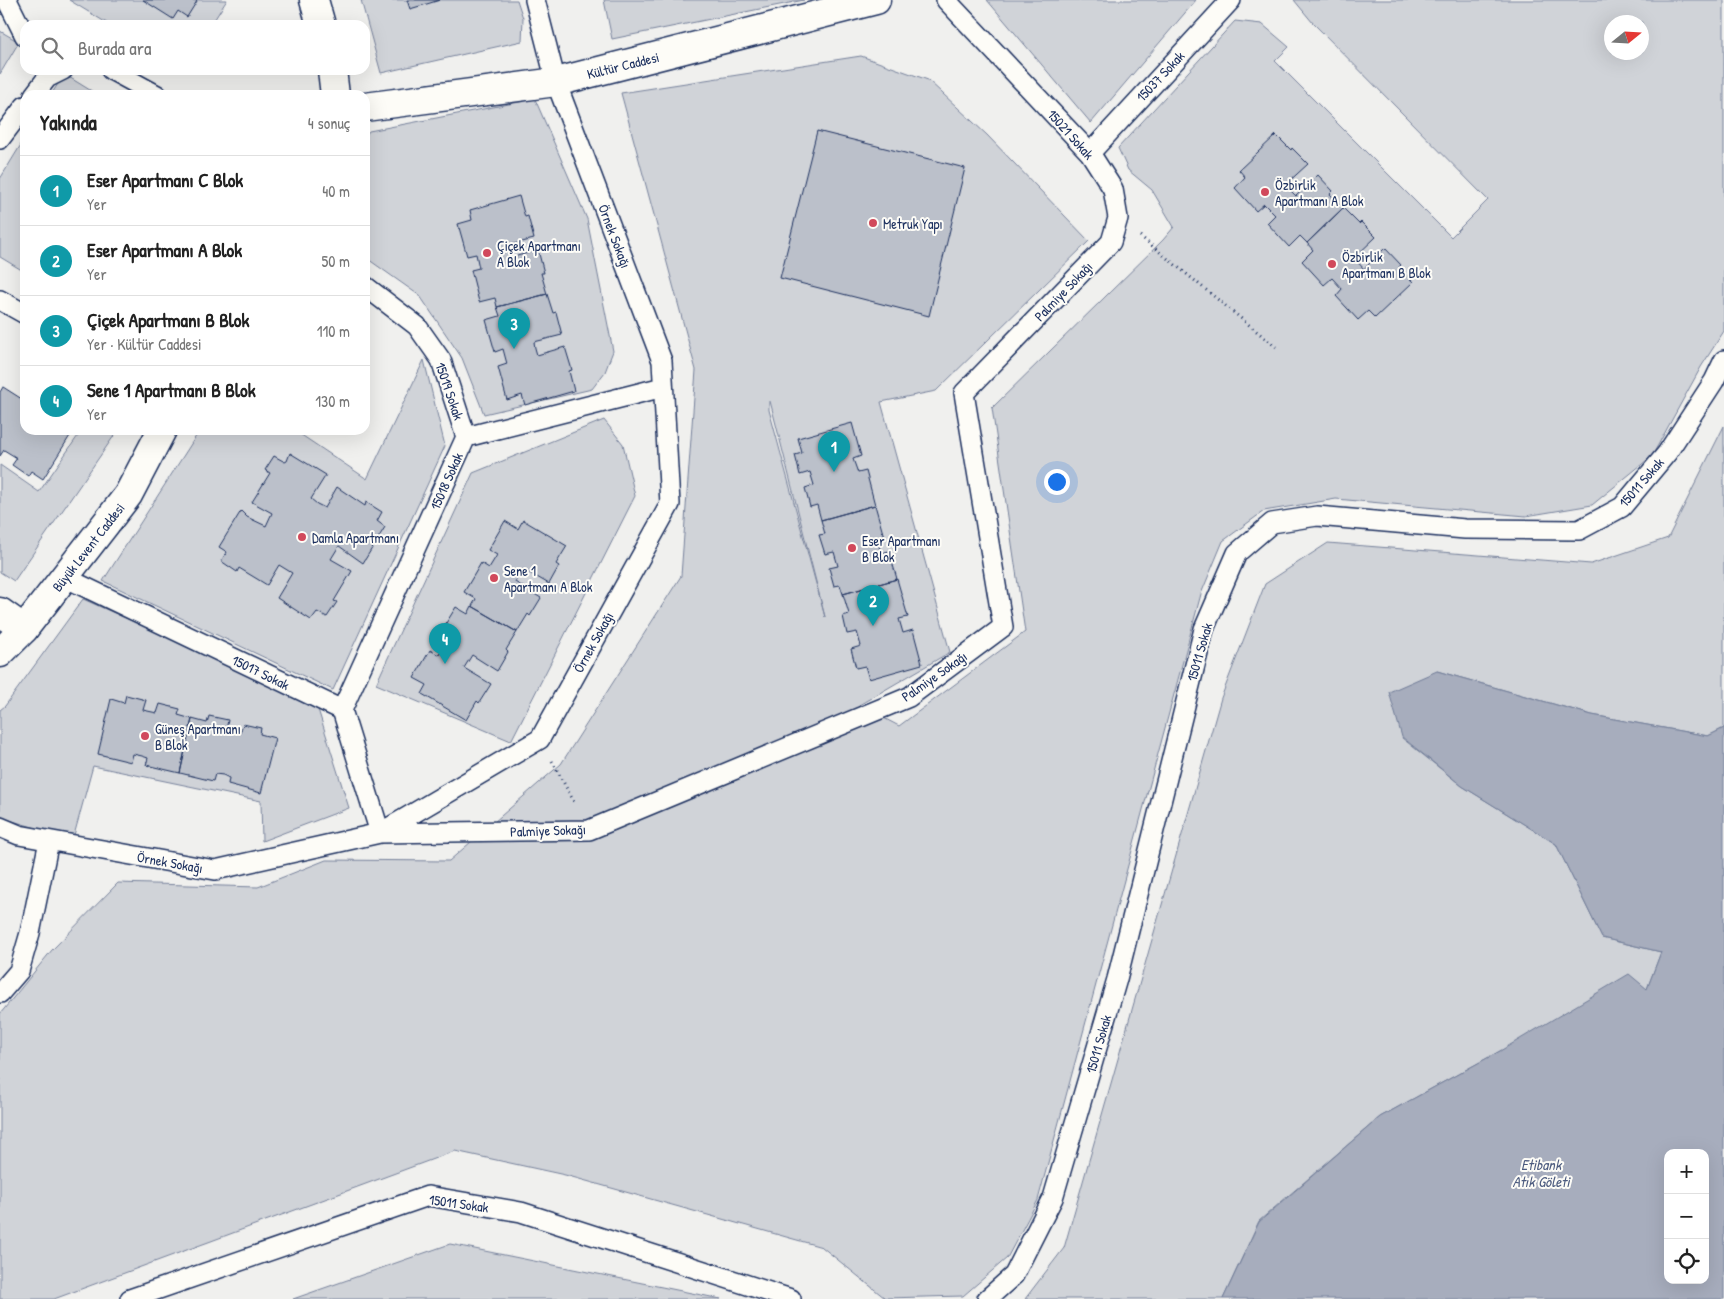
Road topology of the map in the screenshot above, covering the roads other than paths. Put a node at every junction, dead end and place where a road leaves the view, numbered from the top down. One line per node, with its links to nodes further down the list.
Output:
1 (7, 0): 8 (lane)
2 (314, 0): 7 (street)
3 (535, 0): 12 (lane, Örnek Sokağı)
4 (876, 0): 12 (street, Kültür Caddesi)
5 (946, 0): 19 (lane, 15021 Sokak)
6 (1231, 0): 19 (lane, 15037 Sokak)
7 (320, 20)
8 (20, 26)
9 (49, 75): 13 (lane)
10 (120, 75): 14 (lane)
11 (333, 75): 15 (street)
12 (556, 82): 16 (street, Kültür Caddesi); 25 (lane, Örnek Sokağı)
13 (38, 90)
14 (148, 90)
15 (334, 90)
16 (370, 106)
17 (20, 113): 18 (lane)
18 (0, 139)
19 (1090, 153): 20 (lane, 15021 Sokak)
20 (1118, 218): 34 (lane, Palmiye Sokağı)
21 (370, 290): 27 (lane, 15019 Sokak)
22 (0, 300): 23 (lane)
23 (20, 311)
24 (1724, 360): 40 (lane, 15011 Sokak)
25 (663, 387): 27 (lane, 15018 Sokak); 34 (lane, Örnek Sokağı)
26 (159, 435): 28 (street, Büyük Levent Caddesi)
27 (466, 437): 32 (lane, 15018 Sokak)
28 (64, 578): 30 (street, Büyük Levent Caddesi); 32 (lane, 15017 Sokak)
29 (0, 612): 30 (street)
30 (24, 628): 31 (street, Büyük Levent Caddesi)
31 (0, 653)
32 (342, 710): 34 (lane)
33 (0, 827): 35 (lane, Örnek Sokağı)
34 (380, 833): 35 (lane, Örnek Sokağı)
35 (49, 841): 36 (lane)
36 (0, 993)
37 (760, 1294): 38 (lane, 15011 Sokak); 39 (lane, 15011 Sokak)
38 (130, 1299)
39 (791, 1299)
40 (987, 1299)

